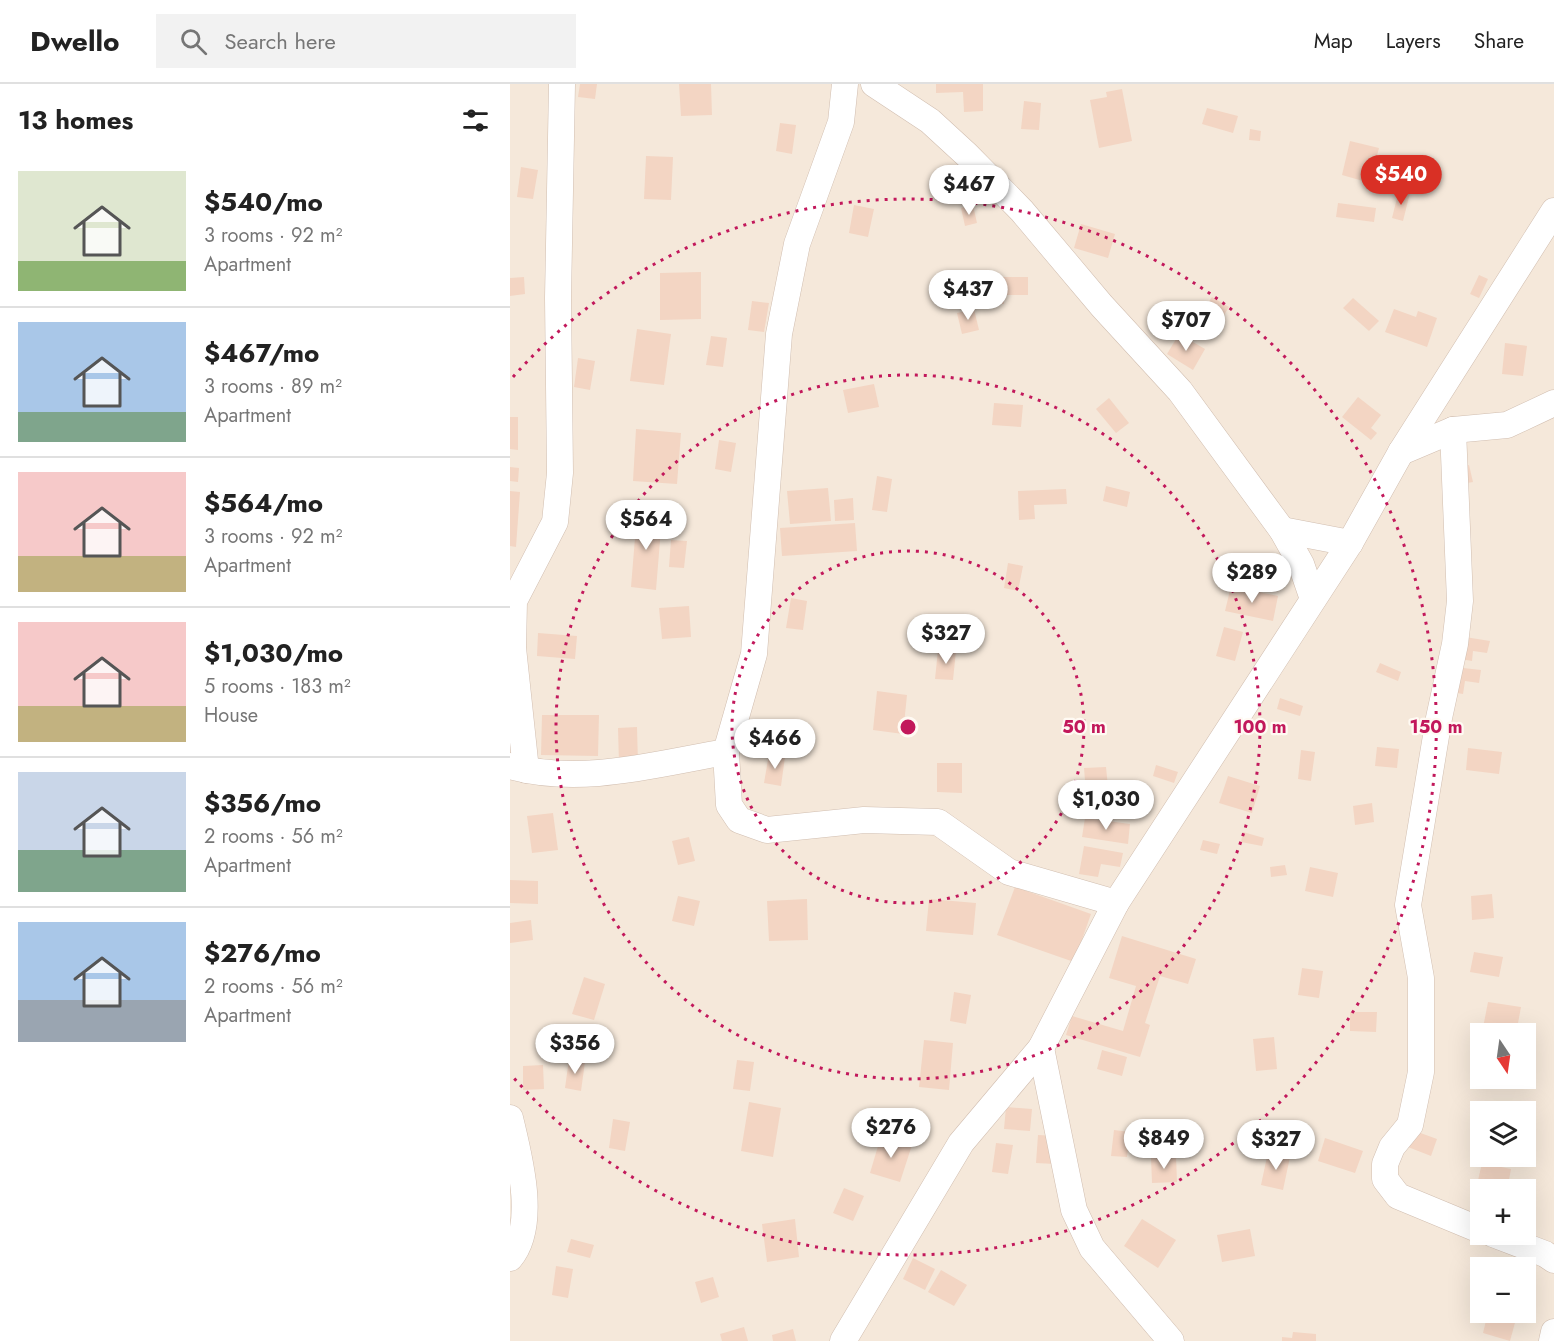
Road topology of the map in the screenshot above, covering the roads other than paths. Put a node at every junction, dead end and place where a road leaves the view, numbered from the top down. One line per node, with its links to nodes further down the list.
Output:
1 (562, 84): 12 (street)
2 (845, 84): 11 (street)
3 (874, 84): 8 (street)
4 (1554, 211): 7 (street)
5 (1554, 403): 6 (street)
6 (1454, 430): 7 (street); 16 (street)
7 (1401, 452): 9 (street)
8 (1282, 530): 9 (street); 10 (street)
9 (1350, 543): 10 (street)
10 (1313, 599): 13 (street)
11 (726, 752): 12 (street); 13 (street)
12 (518, 768)
13 (1116, 903): 14 (street)
14 (1041, 1048): 21 (street); 22 (street)
15 (510, 1118): 18 (street)
16 (1470, 1226)
17 (1521, 1245): 19 (street)
18 (510, 1258)
19 (1554, 1260)
20 (1554, 1332): 23 (street)
21 (843, 1341)
22 (1171, 1341)
23 (1552, 1341)

